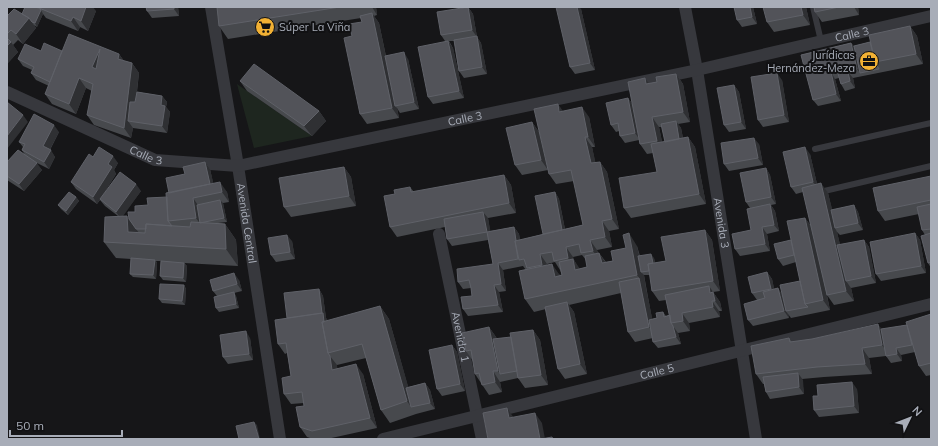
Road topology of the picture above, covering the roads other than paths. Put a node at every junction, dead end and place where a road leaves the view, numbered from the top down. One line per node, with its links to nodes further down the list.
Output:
1 (211, 7): 10 (street, Avenida Central)
2 (686, 7): 6 (street, Avenida 3)
3 (813, 7): 5 (lane)
4 (931, 16): 5 (street, Calle 3)
5 (821, 41): 6 (street, Calle 3)
6 (697, 70): 10 (street, Calle 3); 15 (street, Avenida 3)
7 (7, 92): 10 (street, Calle 3)
8 (931, 123): 9 (lane)
9 (815, 149)
10 (238, 166): 17 (street, Avenida Central)
11 (931, 166): 12 (lane)
12 (816, 192)
13 (439, 234): 16 (street, Avenida 1)
14 (931, 304): 15 (street, Calle 5)
15 (741, 350): 16 (street, Calle 5); 20 (street, Avenida 3)
16 (477, 416): 18 (street, Calle 5); 19 (street, Avenida 1)
17 (280, 439)
18 (383, 439)
19 (482, 439)
20 (756, 439)

